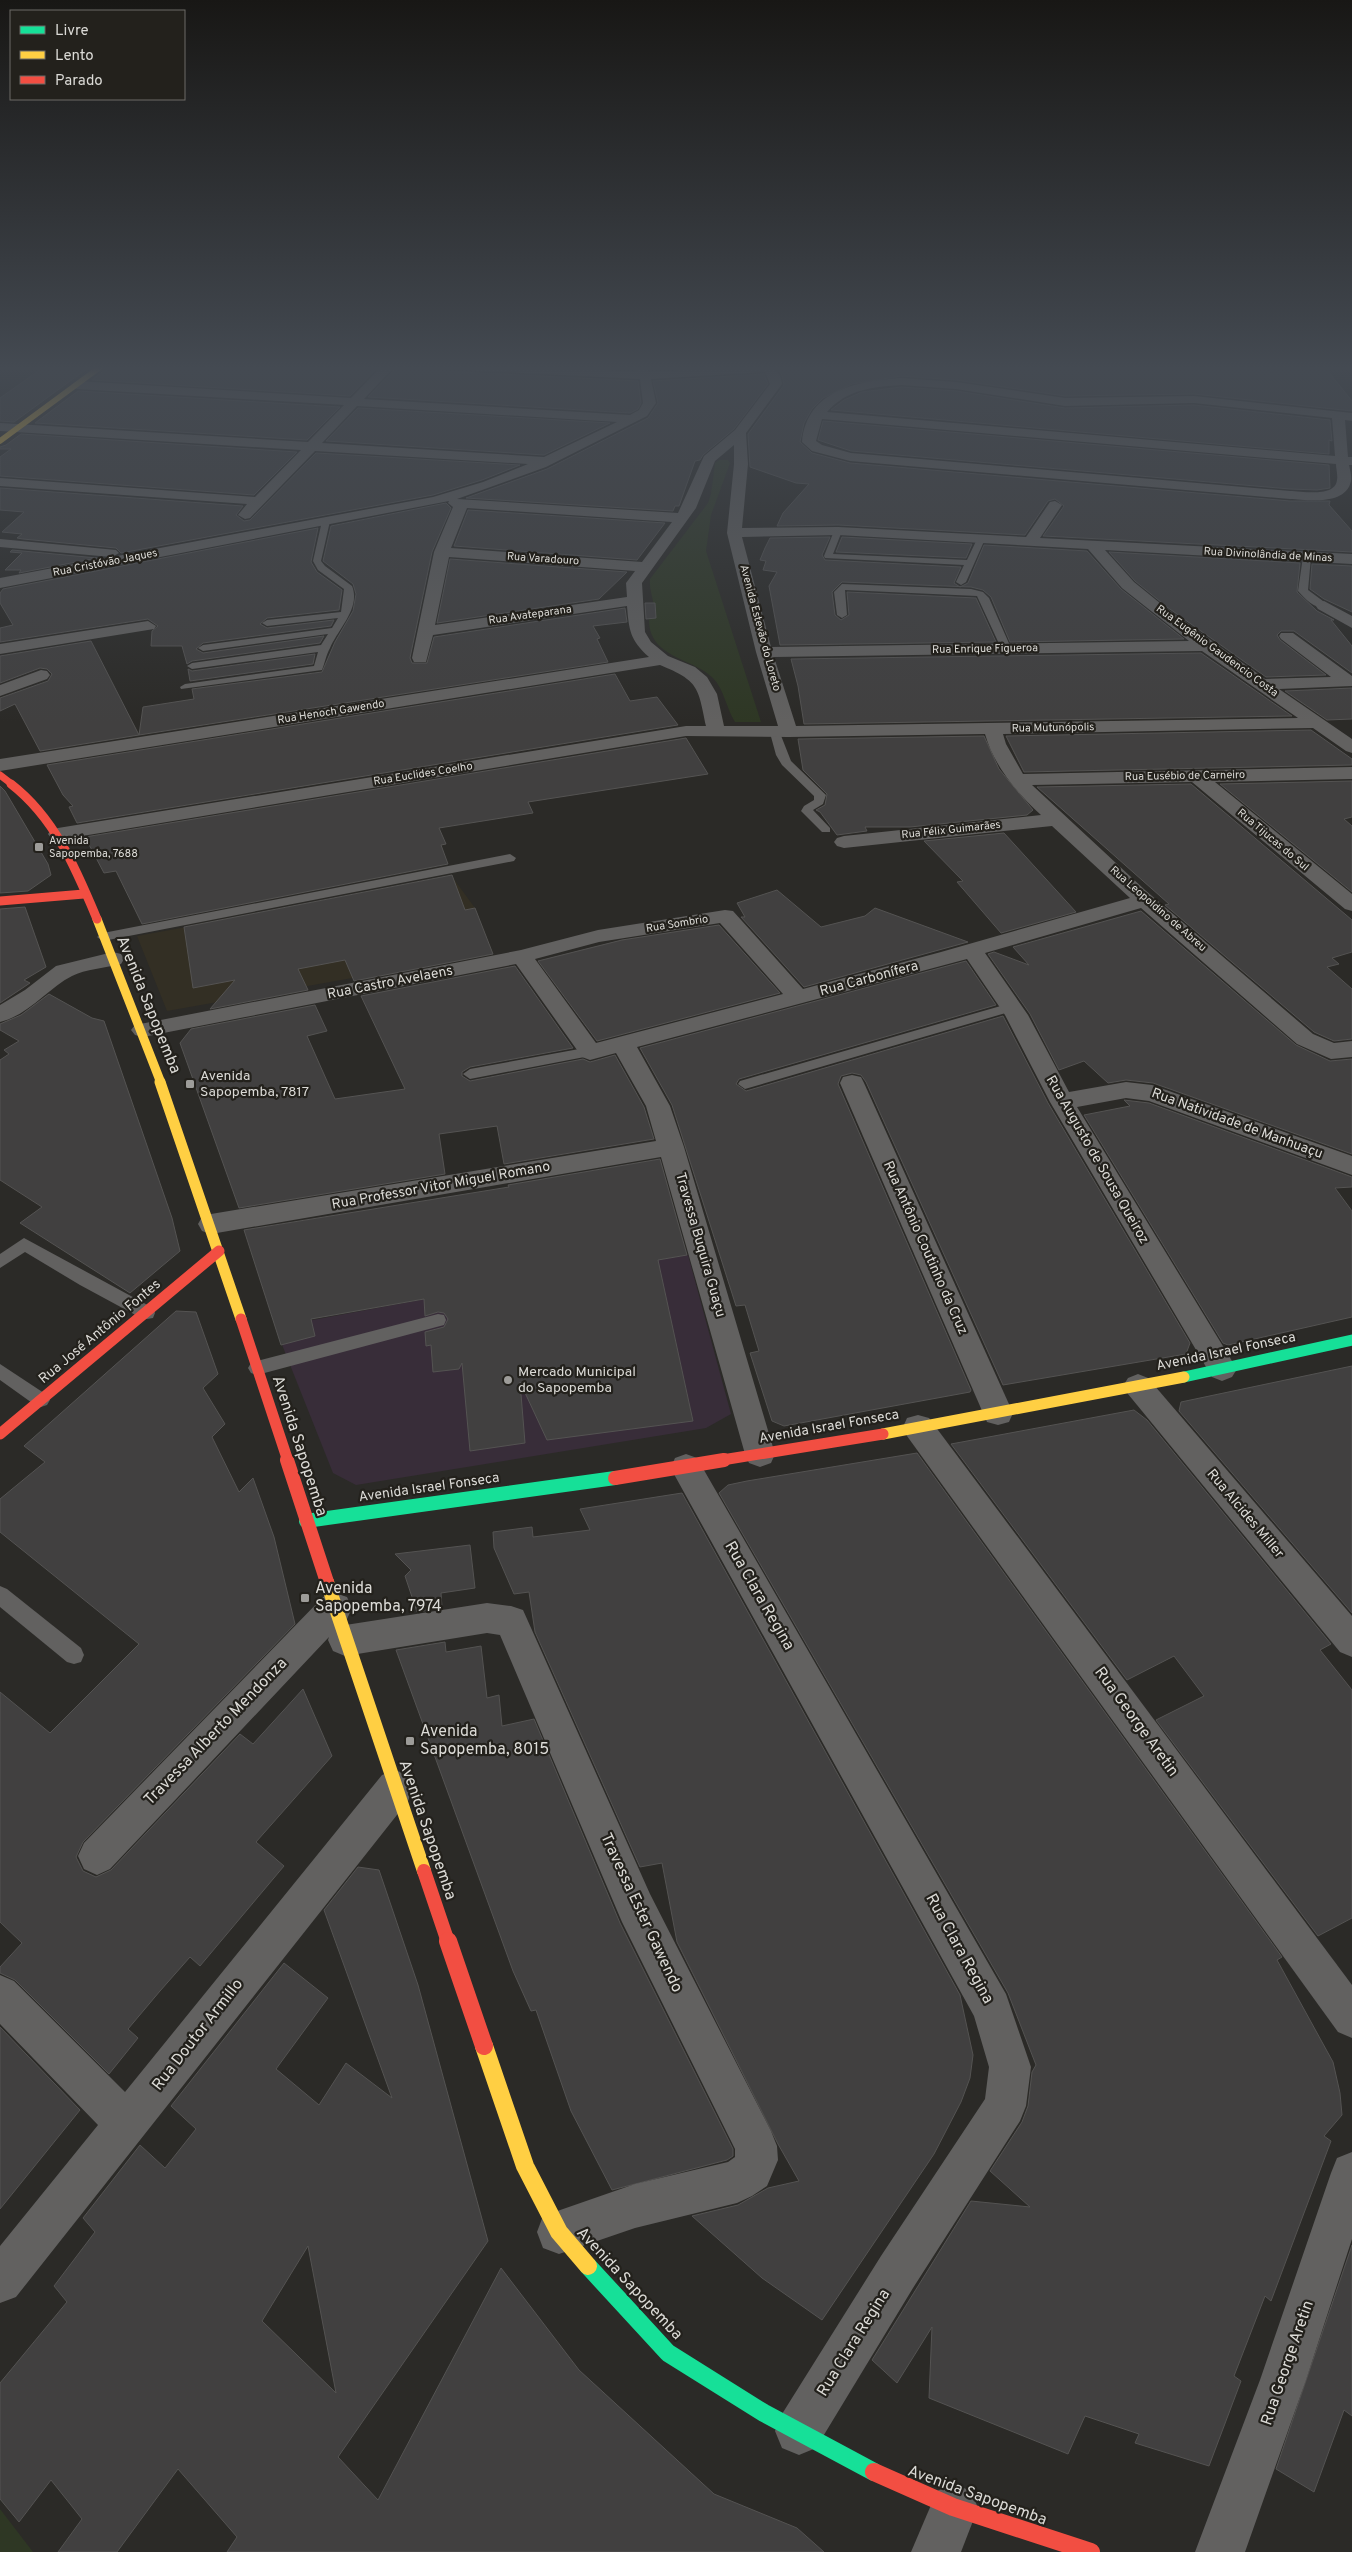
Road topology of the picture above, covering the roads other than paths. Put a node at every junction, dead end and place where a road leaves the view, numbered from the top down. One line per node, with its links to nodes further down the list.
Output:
1 (28, 484): 8 (street)
2 (275, 484): 8 (street)
3 (496, 484): 9 (street, Rua Cristóvão Jaques)
4 (698, 484): 12 (street)
5 (739, 484): 15 (street, Avenida Estevão do Loreto)
6 (1167, 484): 7 (street)
7 (1343, 484)
8 (258, 501): 17 (street)
9 (434, 502): 10 (street); 13 (street, Rua Cristóvão Jaques)
10 (461, 504): 12 (street); 21 (street)
11 (1055, 505): 18 (street)
12 (681, 518): 26 (street)
13 (326, 520): 17 (street, Rua Cristóvão Jaques); 31 (lane)
14 (838, 530): 15 (street, Rua Divinolândia de Minas); 16 (street, Rua Divinolândia de Minas); 25 (lane)
15 (734, 532): 44 (street, Avenida Estevão do Loreto)
16 (981, 539): 18 (street, Rua Divinolândia de Minas); 25 (lane)
17 (222, 540): 22 (street, Rua Cristóvão Jaques)
18 (1030, 541): 20 (street, Rua Divinolândia de Minas)
19 (0, 543): 22 (street)
20 (1092, 545): 23 (street, Rua Divinolândia de Minas); 39 (street, Rua Eugênio Gaudencio Costa)
21 (442, 552): 26 (street, Rua Varadouro); 37 (street)
22 (144, 556): 28 (street, Rua Cristóvão Jaques)
23 (1307, 557): 24 (street, Rua Divinolândia de Minas); 30 (lane)
24 (1352, 559)
25 (970, 563): 27 (lane)
26 (645, 567): 29 (street)
27 (961, 582)
28 (0, 583)
29 (636, 600): 37 (street, Rua Avateparana); 46 (street)
30 (1324, 606): 34 (street)
31 (344, 614): 33 (lane); 36 (lane)
32 (842, 615): 42 (lane)
33 (267, 623)
34 (1352, 623)
35 (148, 626): 43 (street)
36 (335, 630): 40 (lane); 41 (lane)
37 (425, 631): 45 (street)
38 (1287, 636): 49 (street)
39 (1206, 646): 42 (street, Rua Enrique Figueroa); 50 (street, Rua Eugênio Gaudencio Costa)
40 (203, 648)
41 (324, 648): 47 (lane); 51 (lane)
42 (1006, 648): 44 (street, Rua Enrique Figueroa)
43 (0, 649)
44 (764, 652): 56 (street, Avenida Estevão do Loreto)
45 (420, 658)
46 (662, 660): 55 (street); 58 (street, Rua Henoch Gawendo)
47 (192, 666)
48 (41, 675): 52 (street)
49 (1350, 681): 50 (street)
50 (1262, 684): 53 (street, Rua Eugênio Gaudencio Costa)
51 (185, 687)
52 (0, 691)
53 (1317, 723): 54 (street, Rua Mutunópolis); 57 (street, Rua Eugênio Gaudencio Costa)
54 (993, 729): 56 (street, Rua Mutunópolis); 62 (street, Rua Leopoldino de Abreu)
55 (716, 730): 56 (street, Rua Euclides Coelho); 65 (street, Rua Euclides Coelho)
56 (782, 732): 64 (lane)
57 (1352, 747)
58 (0, 765)
59 (1352, 773): 61 (street, Rua Eusébio de Carneiro)
60 (0, 775): 65 (main road, Avenida Sapopemba)
61 (1195, 775): 62 (street, Rua Eusébio de Carneiro); 71 (street, Rua Tijucas do Sul)
62 (1018, 780): 63 (street, Rua Leopoldino de Abreu)
63 (1058, 819): 66 (street, Rua Félix Guimarães); 69 (street, Rua Leopoldino de Abreu)
64 (826, 830)
65 (58, 834): 68 (main road, Avenida Sapopemba)
66 (844, 842)
67 (510, 858): 72 (lane)
68 (84, 894): 70 (main road); 72 (main road, Avenida Sapopemba)
69 (1146, 900): 73 (street, Rua Carbonífera); 81 (street, Rua Leopoldino de Abreu)
70 (0, 901)
71 (1352, 905)
72 (103, 937): 75 (main road, Avenida Sapopemba)
73 (972, 950): 76 (street, Rua Carbonífera); 77 (street, Rua Augusto de Sousa Queiroz)
74 (522, 956): 76 (street, Rua Sombrio); 79 (street, Rua Castro Avelaens); 82 (street)
75 (112, 959): 78 (street); 79 (main road, Avenida Sapopemba)
76 (799, 998): 80 (street, Rua Carbonífera)
77 (1011, 1007): 85 (lane); 86 (street, Rua Augusto de Sousa Queiroz)
78 (0, 1015)
79 (143, 1030): 89 (main road, Avenida Sapopemba)
80 (623, 1044): 82 (street, Rua Carbonífera); 87 (street, Travessa Buquira Guaçu)
81 (1352, 1049)
82 (590, 1052): 83 (lane)
83 (470, 1074)
84 (852, 1083): 100 (street, Rua Antônio Coutinho da Cruz)
85 (745, 1084)
86 (1062, 1102): 88 (street, Rua Natividade de Manhuaçu); 96 (street, Rua Augusto de Sousa Queiroz)
87 (671, 1147): 89 (street, Rua Professor Vitor Miguel Romano); 103 (street, Travessa Buquira Guaçu)
88 (1352, 1166)
89 (211, 1224): 90 (main road, Avenida Sapopemba)
90 (219, 1251): 92 (main road, Rua José Antônio Fontes); 95 (main road, Avenida Sapopemba)
91 (0, 1262): 92 (lane)
92 (147, 1313): 99 (main road, Rua José Antônio Fontes)
93 (438, 1320): 95 (lane)
94 (1352, 1340): 96 (main road, Avenida Israel Fonseca)
95 (257, 1368): 105 (main road, Avenida Sapopemba)
96 (1222, 1370): 98 (main road, Avenida Israel Fonseca)
97 (0, 1371): 99 (lane)
98 (1138, 1386): 100 (main road, Avenida Israel Fonseca); 108 (street, Rua Alcides Miller)
99 (41, 1400): 101 (main road, Rua José Antônio Fontes)
100 (998, 1413): 102 (main road, Avenida Israel Fonseca)
101 (4, 1423)
102 (918, 1427): 103 (main road, Avenida Israel Fonseca); 113 (street, Rua George Aretin)
103 (760, 1454): 104 (main road, Avenida Israel Fonseca)
104 (686, 1467): 105 (main road, Avenida Israel Fonseca); 118 (street, Rua Clara Regina)
105 (306, 1521): 107 (main road, Avenida Sapopemba)
106 (0, 1595): 109 (lane)
107 (340, 1624): 110 (main road, Avenida Sapopemba); 111 (street, Travessa Alberto Mendonza); 116 (street, Travessa Ester Gawendo)
108 (1352, 1641)
109 (74, 1655)
110 (395, 1788): 114 (street, Rua Doutor Armillo); 116 (main road, Avenida Sapopemba)
111 (97, 1856)
112 (0, 1995): 114 (street)
113 (1352, 2018)
114 (128, 2124): 117 (street, Rua Doutor Armillo)
115 (1352, 2173): 122 (street, Rua George Aretin)
116 (559, 2232): 118 (main road, Avenida Sapopemba)
117 (0, 2281)
118 (799, 2431): 119 (main road, Avenida Sapopemba)
119 (954, 2508): 120 (street); 121 (main road, Avenida Sapopemba)
120 (936, 2552)
121 (1091, 2552)
122 (1220, 2552)

